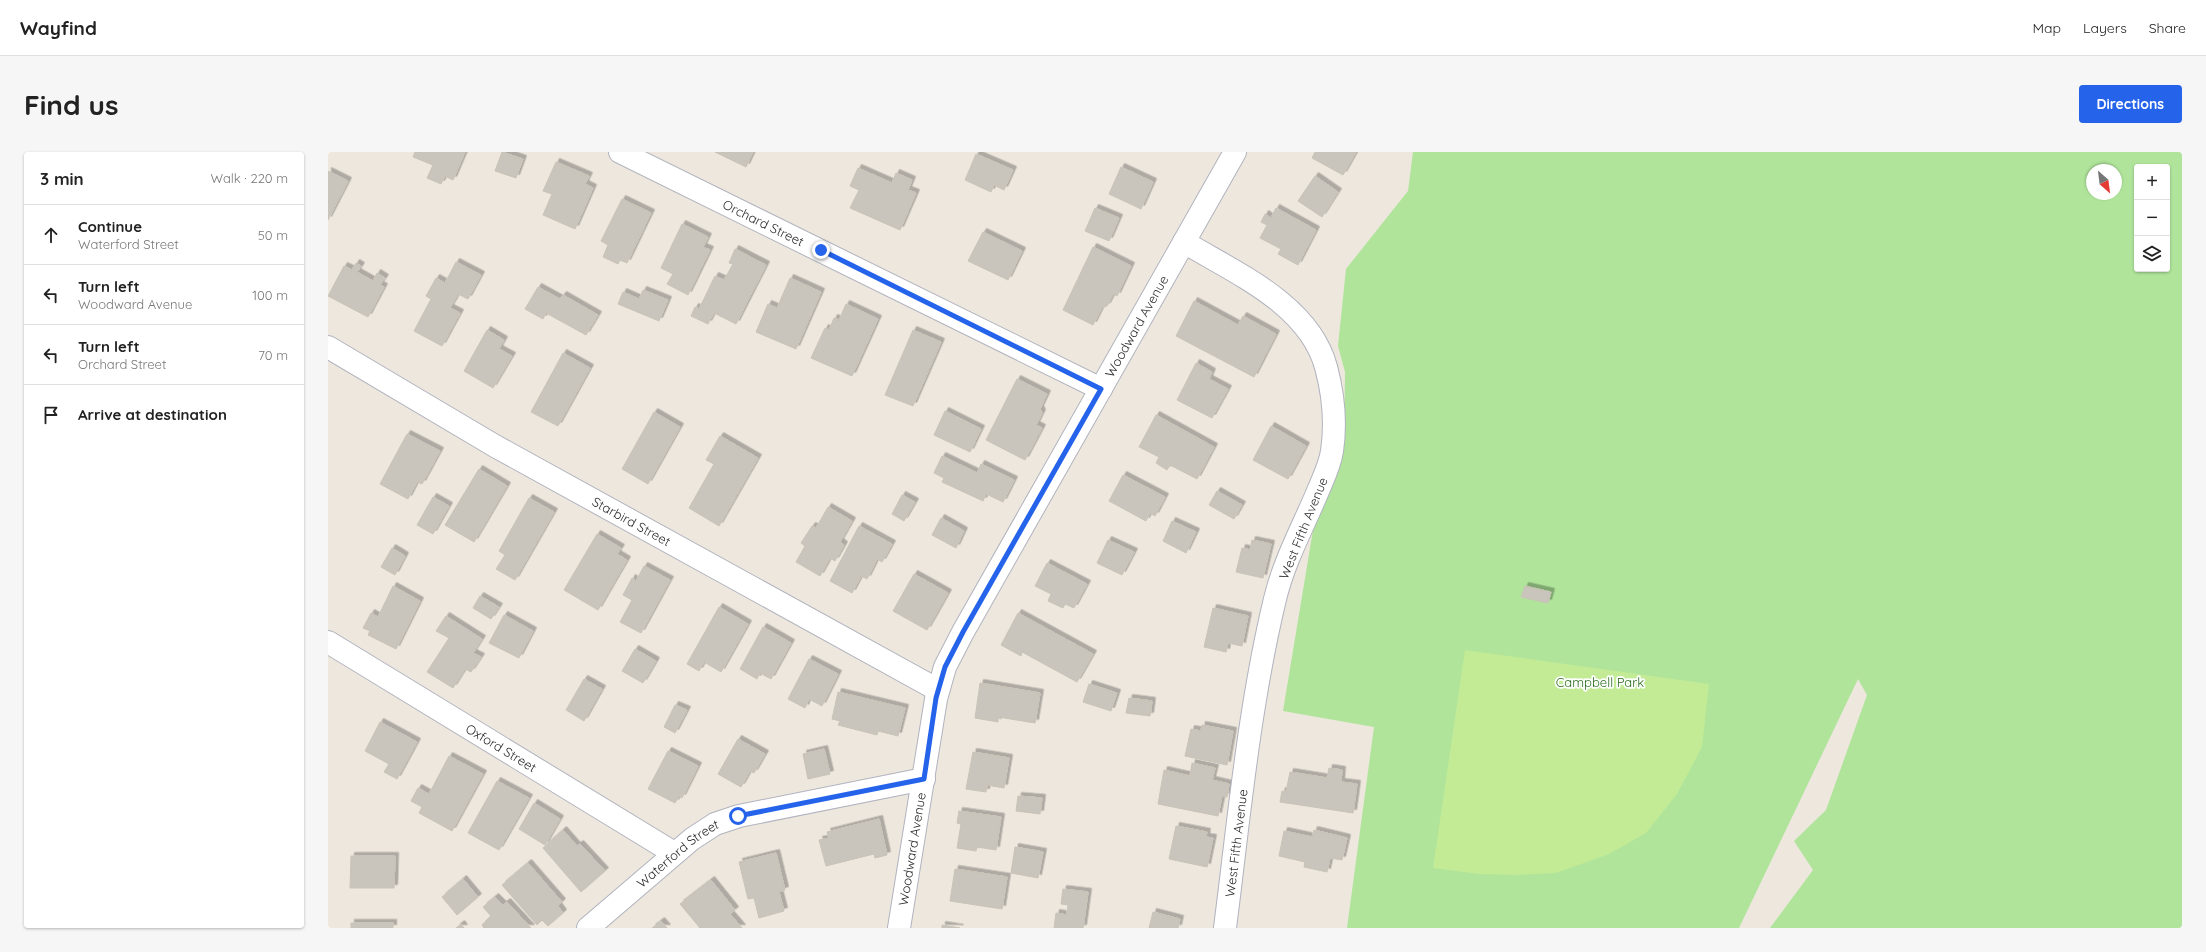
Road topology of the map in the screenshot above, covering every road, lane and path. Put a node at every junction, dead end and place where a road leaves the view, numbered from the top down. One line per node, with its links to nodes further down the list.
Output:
1 (620, 152): 5 (street, Orchard Street)
2 (1235, 152): 3 (street, Woodward Avenue)
3 (1184, 242): 5 (street, Woodward Avenue); 12 (street, West Fifth Avenue)
4 (328, 347): 7 (street, Starbird Street)
5 (1101, 389): 7 (street, Woodward Avenue)
6 (328, 642): 9 (street, Oxford Street)
7 (938, 690): 8 (street, Woodward Avenue)
8 (924, 779): 9 (street, Waterford Street); 11 (street, Woodward Avenue)
9 (674, 853): 10 (street, Waterford Street)
10 (588, 928)
11 (899, 928)
12 (1225, 928)

